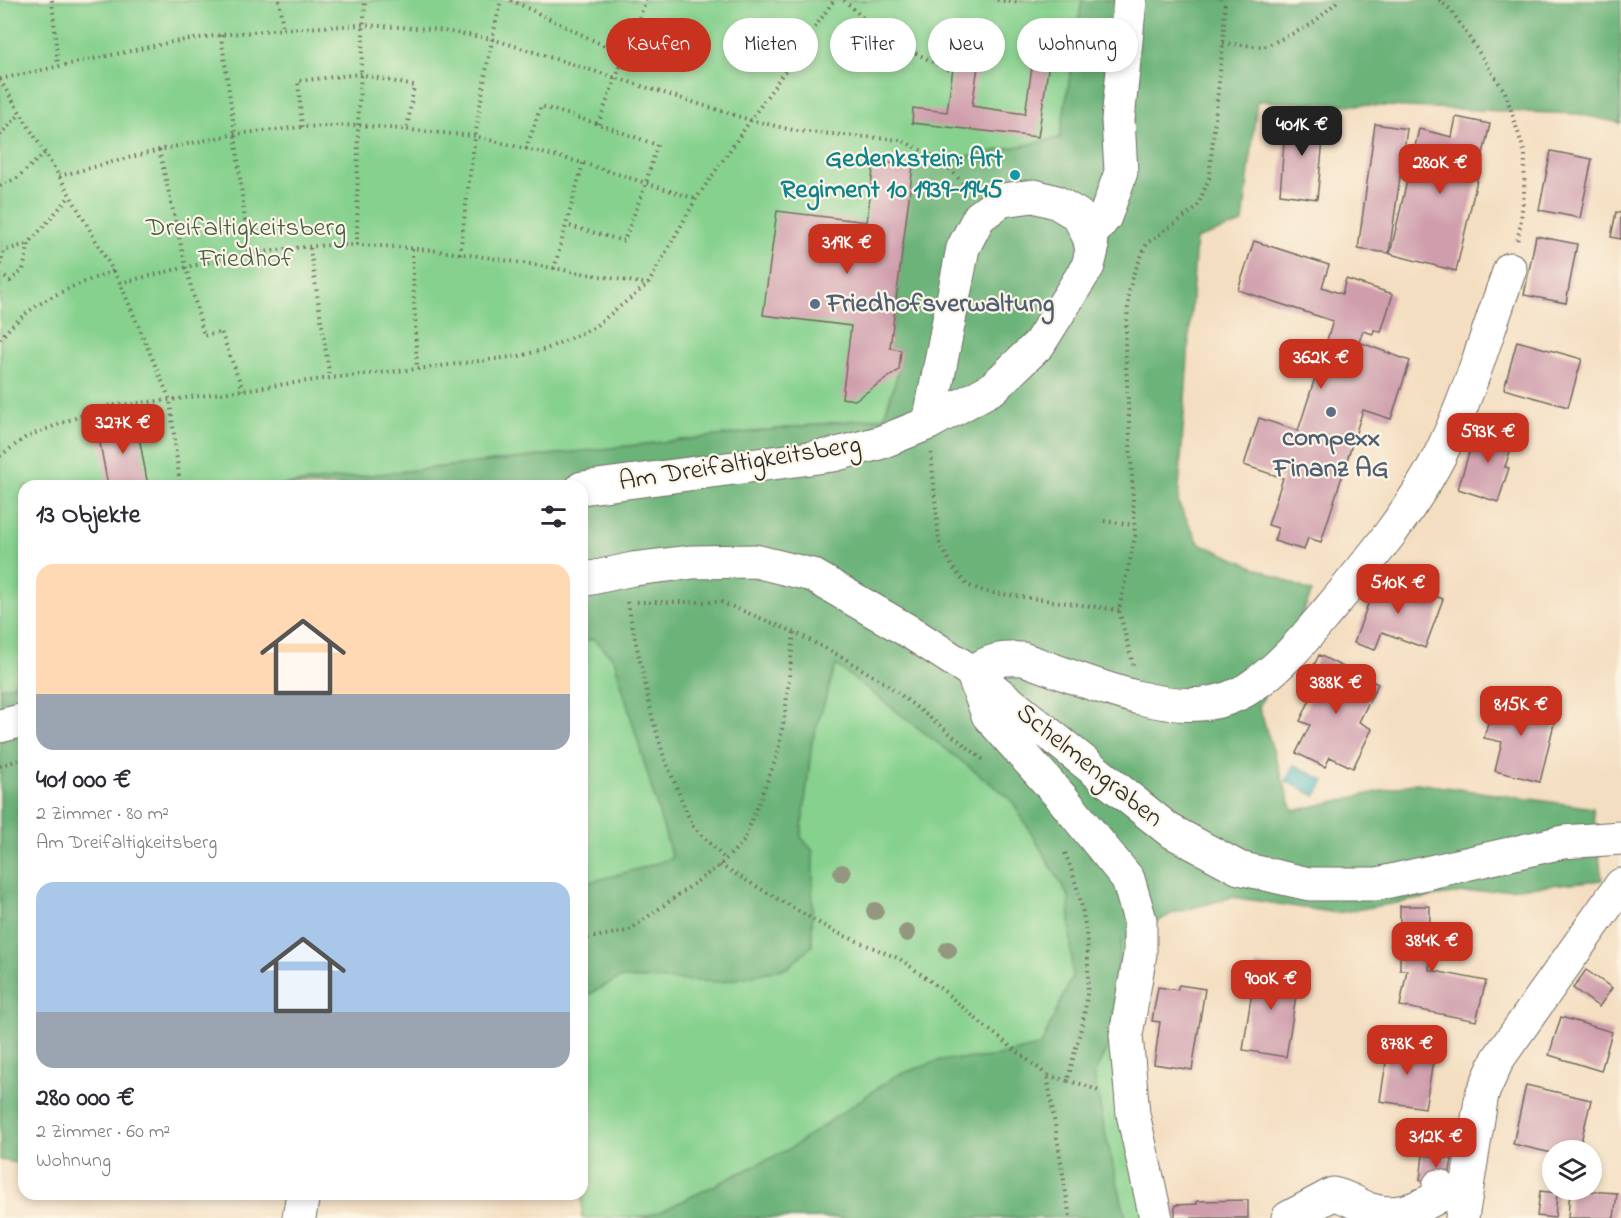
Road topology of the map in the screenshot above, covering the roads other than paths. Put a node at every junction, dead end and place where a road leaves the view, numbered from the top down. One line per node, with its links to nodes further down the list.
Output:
1 (1130, 0): 2 (street)
2 (1089, 237): 4 (street, Am Dreifaltigkeitsberg); 4 (street)
3 (1510, 268): 7 (street)
4 (929, 423): 5 (street, Am Dreifaltigkeitsberg)
5 (588, 487)
6 (588, 579): 7 (street, Schelmengraben)
7 (972, 672): 10 (street, Schelmengraben); 15 (street)
8 (18, 722): 9 (street)
9 (0, 726)
10 (1621, 838)
11 (1621, 885): 17 (street)
12 (1439, 1186): 16 (street)
13 (302, 1200): 14 (street)
14 (299, 1218)
15 (1156, 1218)
16 (1288, 1218)
17 (1462, 1218)

